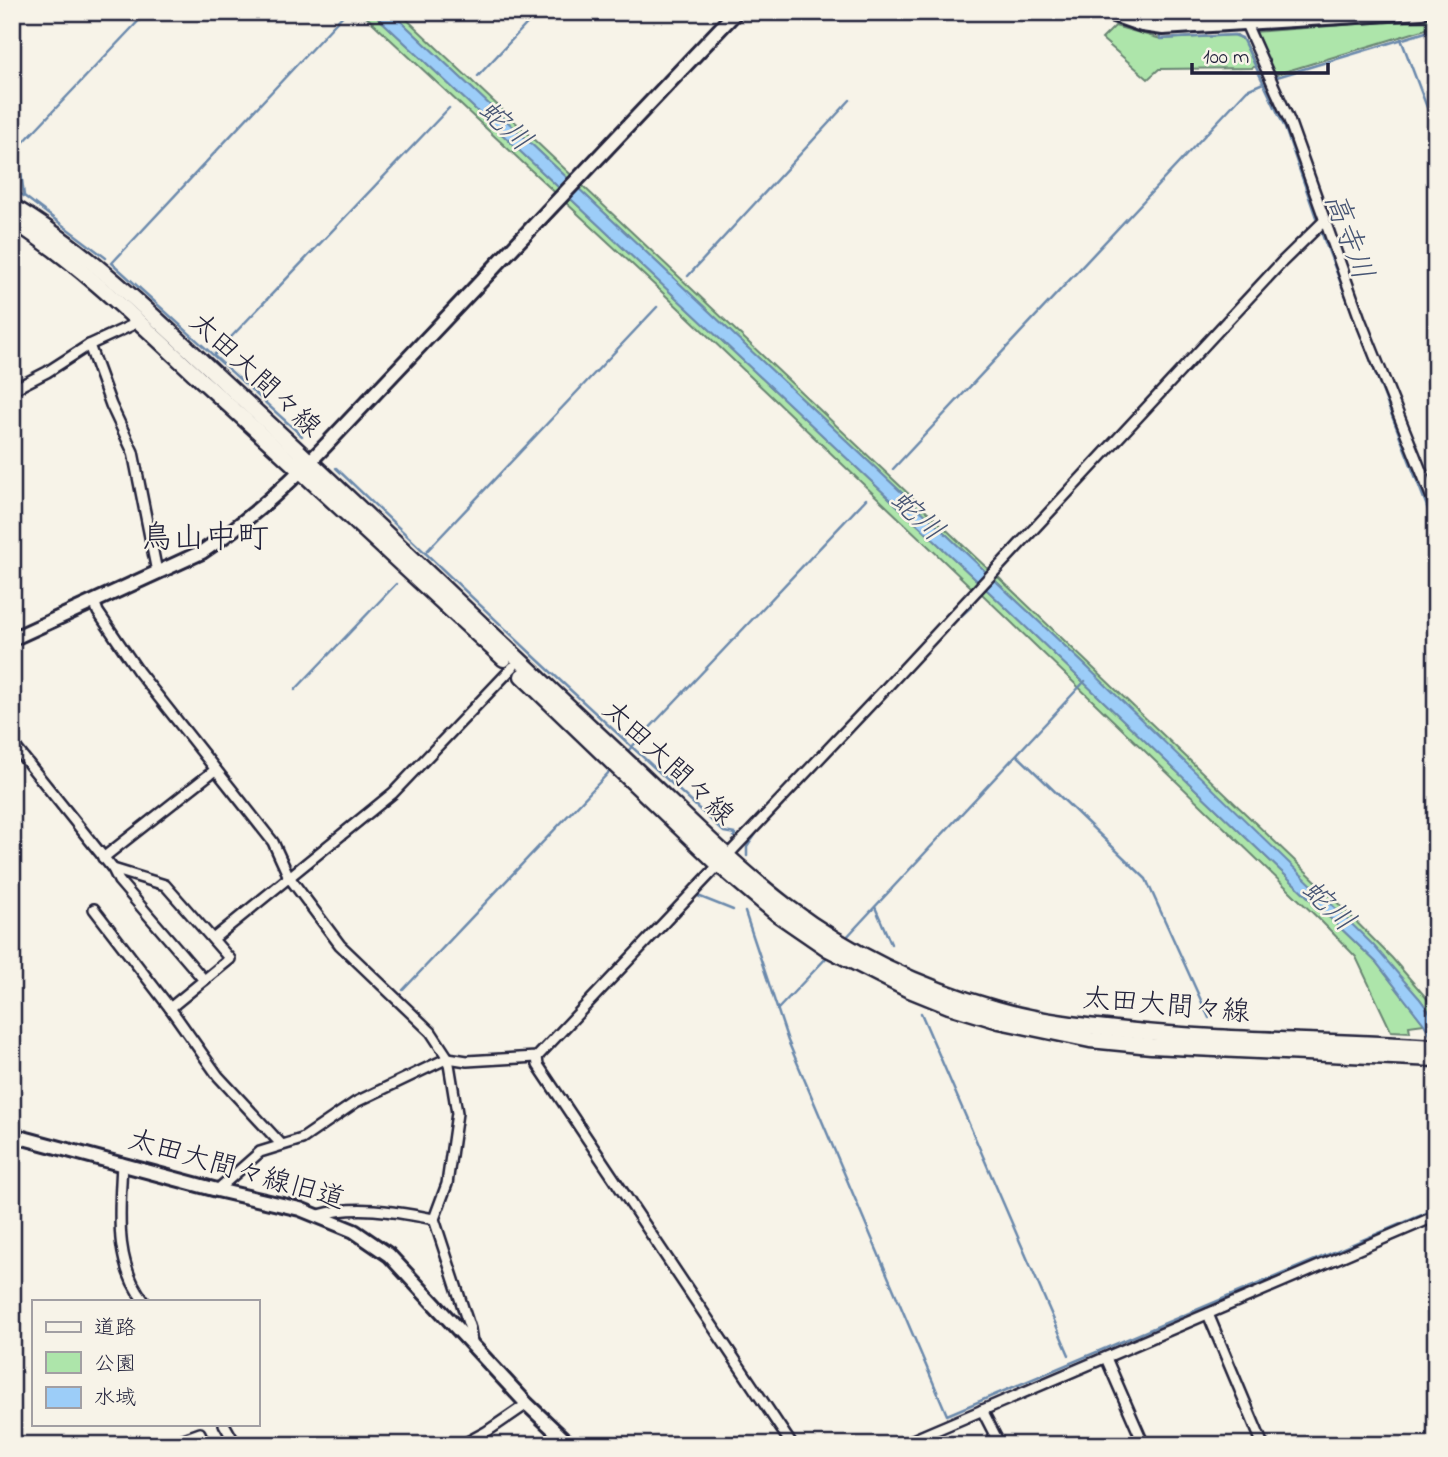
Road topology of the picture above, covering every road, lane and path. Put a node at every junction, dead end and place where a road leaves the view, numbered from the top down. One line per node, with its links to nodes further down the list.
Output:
1 (736, 12): 12 (street)
2 (1105, 12): 5 (street)
3 (1422, 12): 4 (street)
4 (1371, 14): 5 (street)
5 (1246, 24): 8 (street)
6 (12, 206): 12 (main road, 太田大間々線)
7 (12, 220): 9 (main road, 太田大間々線)
8 (1325, 220): 13 (street); 21 (street)
9 (139, 322): 10 (street); 12 (main road, 太田大間々線)
10 (89, 345): 11 (street); 14 (street)
11 (12, 390)
12 (305, 467): 14 (street); 17 (main road, 太田大間々線); 21 (main road, 太田大間々線)
13 (1436, 508)
14 (157, 572): 15 (street)
15 (94, 601): 16 (street); 19 (street)
16 (12, 639)
17 (513, 667): 21 (main road, 太田大間々線); 23 (street)
18 (12, 743): 20 (street)
19 (215, 770): 20 (street); 23 (street)
20 (103, 858): 22 (street)
21 (724, 860): 28 (main road, 太田大間々線); 29 (street)
22 (113, 869): 25 (street); 26 (street)
23 (289, 877): 25 (street); 30 (street)
24 (94, 909): 27 (street)
25 (213, 939): 26 (street)
26 (204, 981): 27 (street)
27 (170, 1009): 32 (street)
28 (1431, 1053)
29 (537, 1057): 30 (street); 50 (street)
30 (448, 1058): 32 (street); 37 (street)
31 (12, 1135): 33 (street, 太田大間々線旧道)
32 (281, 1144): 34 (street)
33 (122, 1163): 34 (street, 太田大間々線旧道); 38 (street)
34 (217, 1190): 35 (street, 太田大間々線旧道)
35 (320, 1215): 37 (street); 40 (street, 太田大間々線旧道)
36 (1436, 1216): 39 (street)
37 (434, 1219): 40 (street)
38 (143, 1300)
39 (1208, 1314): 41 (street); 54 (street)
40 (472, 1342): 42 (street, 太田大間々線旧道)
41 (1106, 1358): 43 (street); 53 (street)
42 (527, 1404): 48 (street); 49 (street, 太田大間々線旧道)
43 (982, 1410): 51 (street); 52 (street)
44 (225, 1426): 47 (street)
45 (167, 1445): 46 (street)
46 (205, 1445)
47 (236, 1445)
48 (462, 1445)
49 (570, 1445)
50 (792, 1445)
51 (901, 1445)
52 (1000, 1445)
53 (1144, 1445)
54 (1263, 1445)

